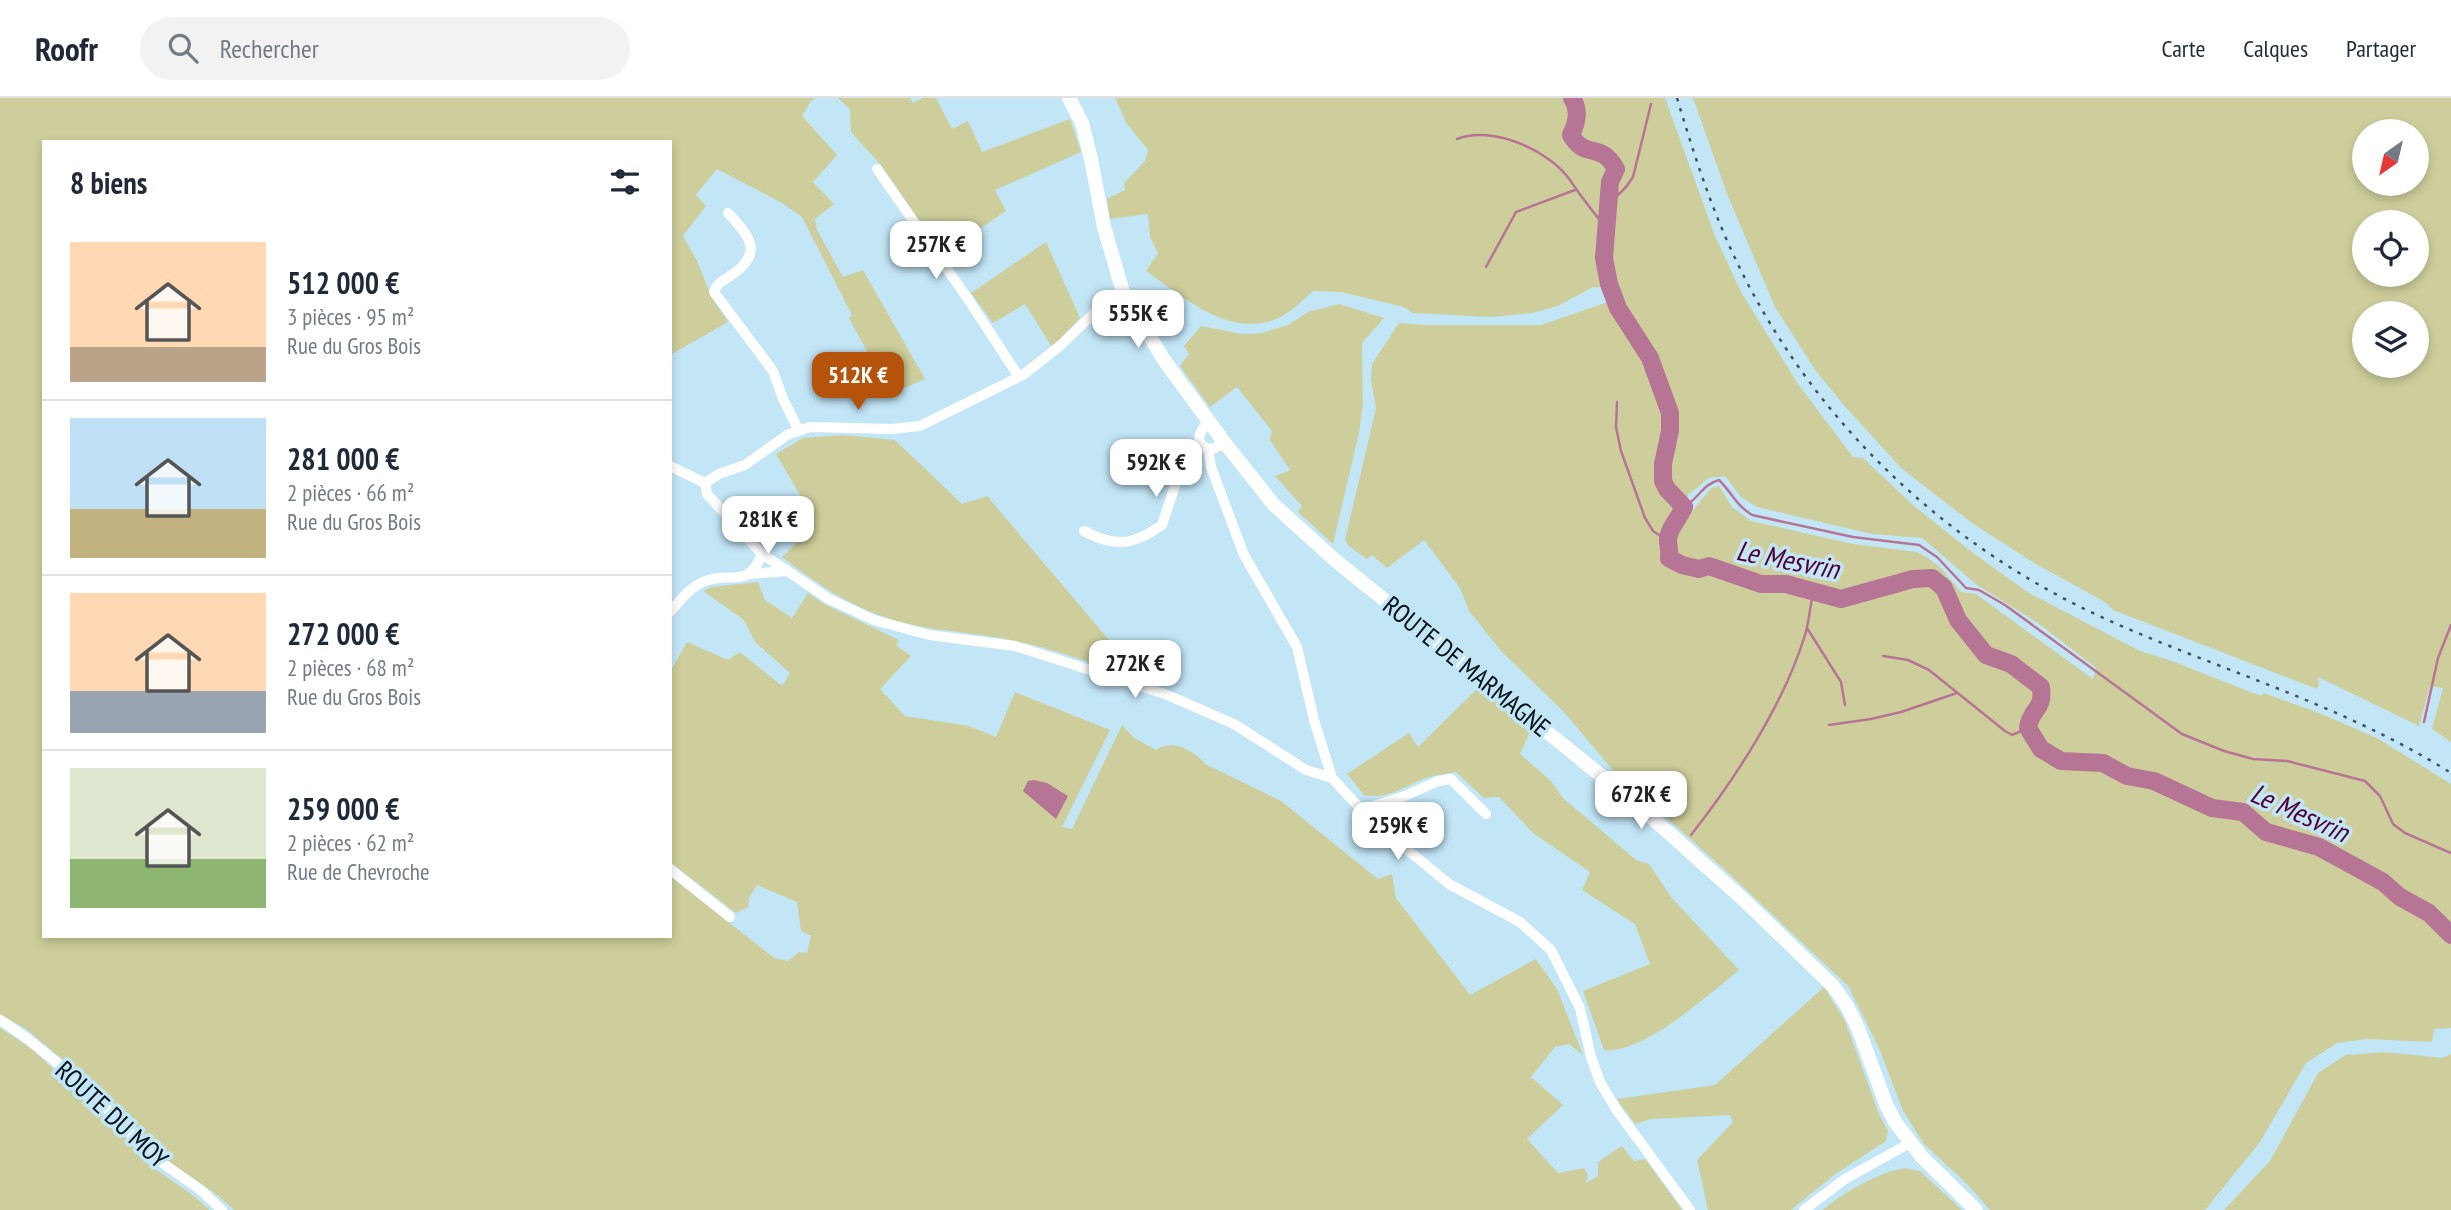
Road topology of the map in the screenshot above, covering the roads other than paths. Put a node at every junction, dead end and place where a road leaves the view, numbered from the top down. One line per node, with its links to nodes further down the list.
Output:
1 (1069, 98): 4 (main road, ROUTE DE MARMAGNE)
2 (877, 169): 5 (street)
3 (728, 213): 7 (street)
4 (1123, 292): 5 (street); 6 (main road, ROUTE DE MARMAGNE)
5 (1019, 377): 7 (street)
6 (1209, 421): 8 (main road, ROUTE DE MARMAGNE); 9 (street)
7 (799, 431): 11 (street)
8 (1224, 442): 9 (street); 23 (main road, ROUTE DE MARMAGNE)
9 (1204, 447): 12 (street); 17 (street)
10 (672, 467): 11 (street)
11 (705, 484): 13 (street)
12 (1084, 531)
13 (762, 554): 14 (street); 15 (street)
14 (788, 571): 15 (street); 17 (street)
15 (749, 574): 16 (street)
16 (672, 610)
17 (1332, 778): 18 (street)
18 (1361, 810): 19 (street); 25 (street)
19 (1486, 814)
20 (672, 871): 21 (street)
21 (730, 917)
22 (0, 1020): 24 (street, ROUTE DU MOY)
23 (1910, 1143): 26 (street); 27 (main road, ROUTE DE MARMAGNE)
24 (222, 1210)
25 (1690, 1210)
26 (1804, 1210)
27 (1976, 1210)

